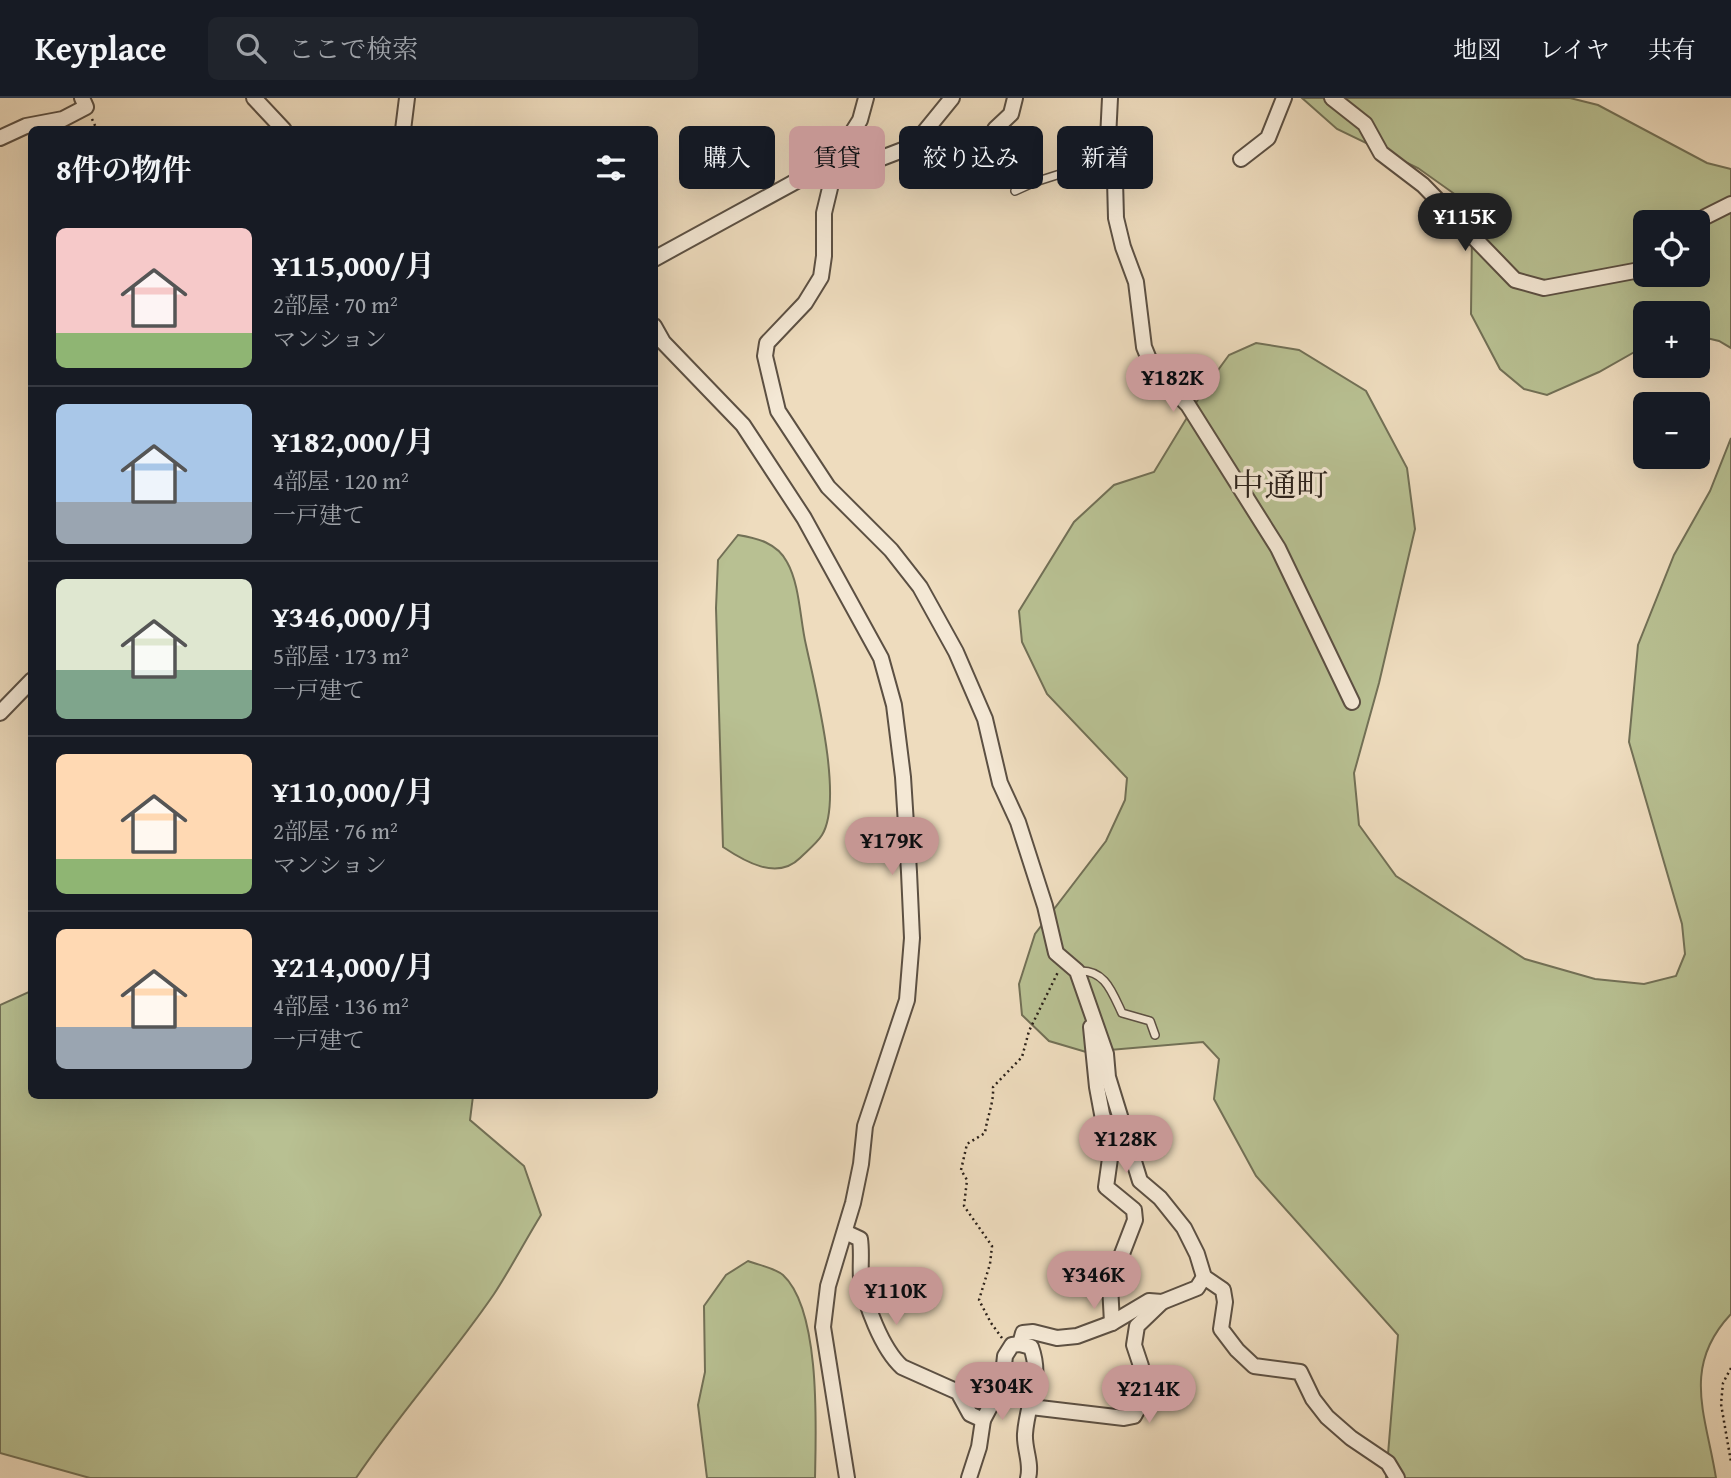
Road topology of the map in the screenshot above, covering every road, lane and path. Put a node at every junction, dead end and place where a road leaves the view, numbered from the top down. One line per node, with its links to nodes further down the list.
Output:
1 (82, 98): 15 (street)
2 (254, 98): 10 (street)
3 (407, 98): 11 (street)
4 (866, 98): 12 (street)
5 (952, 98): 16 (street)
6 (1016, 98): 13 (street)
7 (1110, 98): 14 (street)
8 (1284, 98): 17 (street)
9 (1332, 98): 26 (street)
10 (280, 126)
11 (404, 126)
12 (856, 126)
13 (998, 126)
14 (1109, 126)
15 (0, 138)
16 (885, 157)
17 (1241, 159)
18 (1057, 175): 22 (lane)
19 (789, 186): 25 (street)
20 (830, 189): 31 (street)
21 (1115, 189): 29 (street)
22 (1015, 191)
23 (1731, 204): 24 (street)
24 (1710, 214)
25 (658, 257)
26 (1633, 271)
27 (658, 333): 35 (street)
28 (28, 684): 30 (street)
29 (1352, 702)
30 (0, 713)
31 (1063, 959): 32 (street); 39 (path)
32 (1077, 971): 33 (street); 34 (lane)
33 (1092, 1014): 36 (street); 38 (street)
34 (1155, 1035)
35 (845, 1232): 42 (street); 44 (street)
36 (1204, 1277): 37 (street); 47 (street)
37 (1161, 1302): 38 (street); 41 (street)
38 (1112, 1323): 39 (street)
39 (1015, 1346): 41 (street); 42 (street)
40 (1731, 1368): 43 (path)
41 (1031, 1407): 46 (street)
42 (983, 1420): 45 (street)
43 (1731, 1462)
44 (847, 1478)
45 (969, 1478)
46 (1028, 1478)
47 (1397, 1478)

